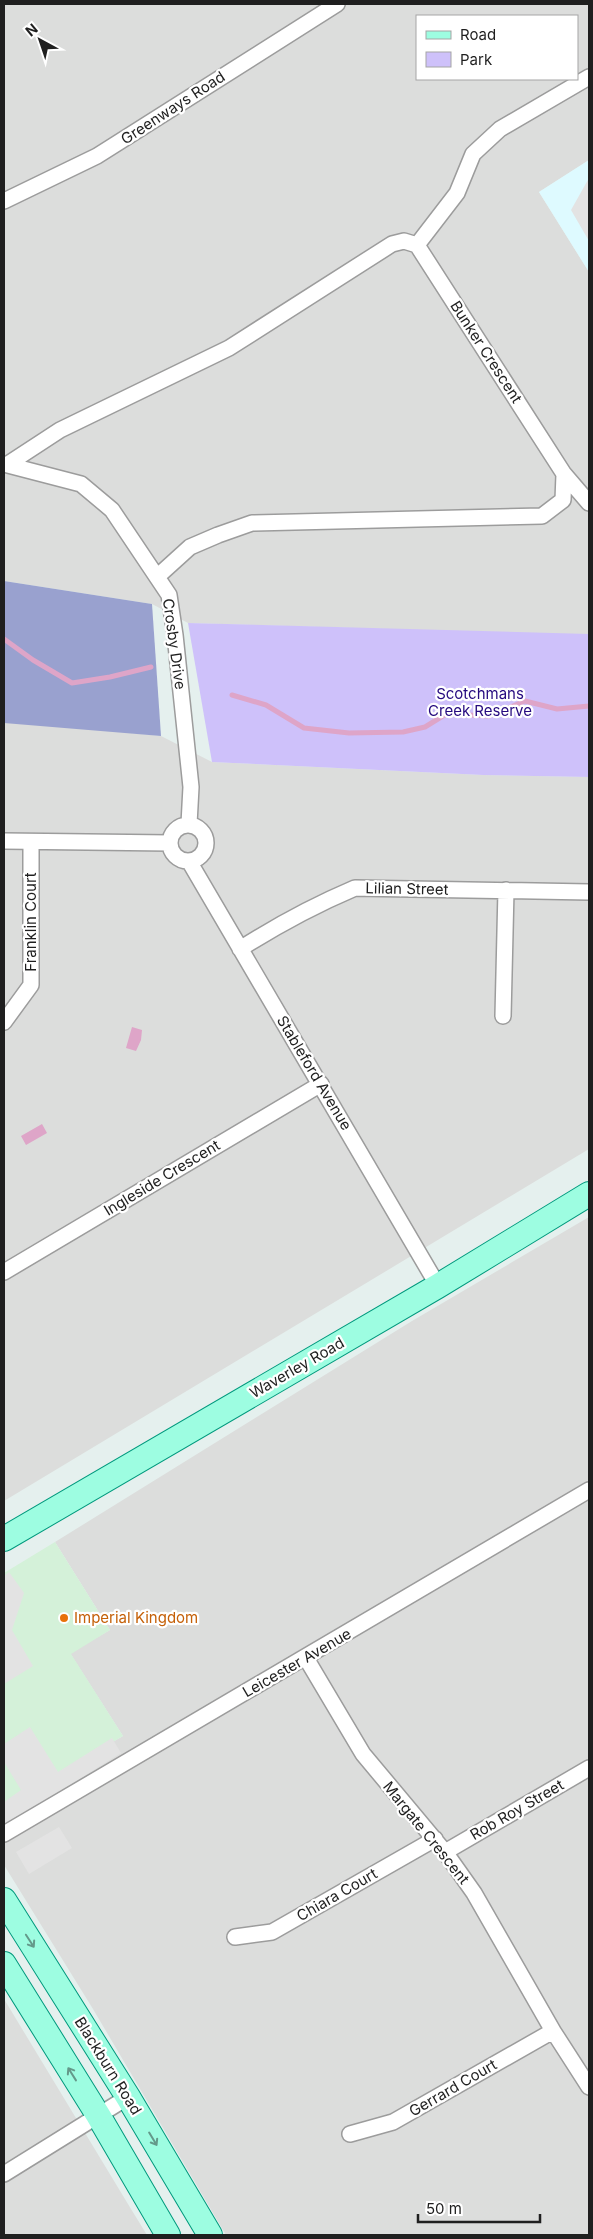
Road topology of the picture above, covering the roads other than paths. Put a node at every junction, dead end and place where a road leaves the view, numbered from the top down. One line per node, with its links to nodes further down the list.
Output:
1 (332, 5): 3 (street, Greenways Road)
2 (589, 77): 4 (street)
3 (4, 201)
4 (417, 245): 5 (street); 6 (street, Bunker Crescent)
5 (6, 464): 8 (street, Crosby Drive)
6 (564, 474): 7 (street, Bunker Crescent); 8 (street)
7 (589, 502)
8 (158, 576): 9 (street, Crosby Drive)
9 (189, 824): 12 (street); 13 (street)
10 (4, 842): 11 (street)
11 (31, 843): 12 (street); 18 (street, Franklin Court)
12 (170, 843): 13 (street)
13 (189, 861): 16 (street, Stableford Avenue)
14 (506, 890): 15 (street, Lilian Street); 16 (street, Lilian Street); 17 (street)
15 (589, 892)
16 (240, 950): 19 (street, Stableford Avenue)
17 (503, 1016)
18 (4, 1022)
19 (321, 1084): 21 (street, Ingleside Crescent); 22 (street, Stableford Avenue)
20 (589, 1194): 22 (main road, Waverley Road)
21 (4, 1272)
22 (438, 1286): 24 (main road, Waverley Road)
23 (589, 1490): 25 (street, Leicester Avenue)
24 (4, 1539)
25 (306, 1658): 27 (street, Leicester Avenue); 28 (street, Margate Crescent)
26 (589, 1768): 29 (street, Rob Roy Street)
27 (4, 1834)
28 (435, 1839): 29 (street, Margate Crescent); 31 (street, Chiara Court)
29 (445, 1852): 33 (street, Margate Crescent)
30 (4, 1900): 35 (main road, Blackburn Road, one-way to 35)
31 (235, 1937)
32 (4, 1964): 36 (main road, one-way to 32)
33 (553, 2031): 34 (street, Margate Crescent); 37 (street, Gerrard Court)
34 (589, 2087)
35 (128, 2097): 36 (street); 40 (main road, Blackburn Road, one-way to 40)
36 (98, 2115): 38 (street); 39 (main road)
37 (350, 2134)
38 (4, 2174)
39 (168, 2235)
40 (210, 2235)

